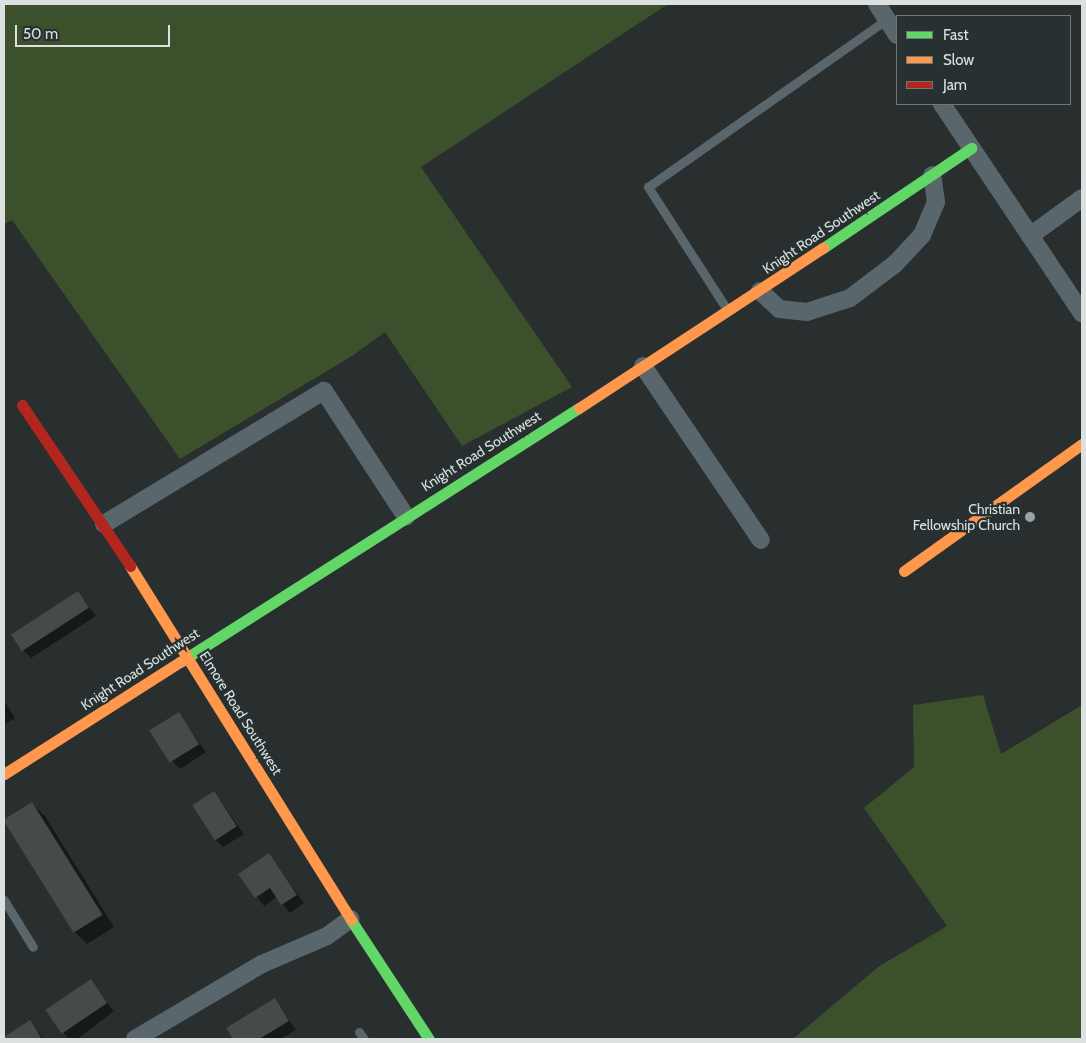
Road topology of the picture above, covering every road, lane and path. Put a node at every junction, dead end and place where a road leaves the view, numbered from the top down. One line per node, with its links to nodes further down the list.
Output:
1 (877, 4): 2 (street)
2 (886, 19): 3 (street); 10 (lane)
3 (896, 34)
4 (943, 105): 5 (street)
5 (971, 148): 6 (street, Knight Road Southwest); 8 (street)
6 (932, 175): 9 (street, Knight Road Southwest); 9 (street)
7 (1082, 198): 8 (street)
8 (1030, 236): 11 (street)
9 (760, 291): 10 (street, Knight Road Southwest)
10 (729, 312): 12 (street, Knight Road Southwest)
11 (1082, 313)
12 (643, 366): 15 (street, Knight Road Southwest); 17 (street)
13 (22, 405): 16 (street, Elmore Road Southwest)
14 (1082, 444): 18 (street)
15 (406, 517): 16 (street); 19 (street, Knight Road Southwest)
16 (104, 524): 19 (street, Elmore Road Southwest)
17 (761, 540)
18 (904, 571)
19 (188, 656): 20 (street, Knight Road Southwest); 22 (street, Elmore Road Southwest)
20 (4, 774)
21 (4, 900): 23 (lane)
22 (350, 919): 24 (street); 25 (street, Elmore Road Southwest)
23 (33, 947)
24 (135, 1039)
25 (430, 1039)

